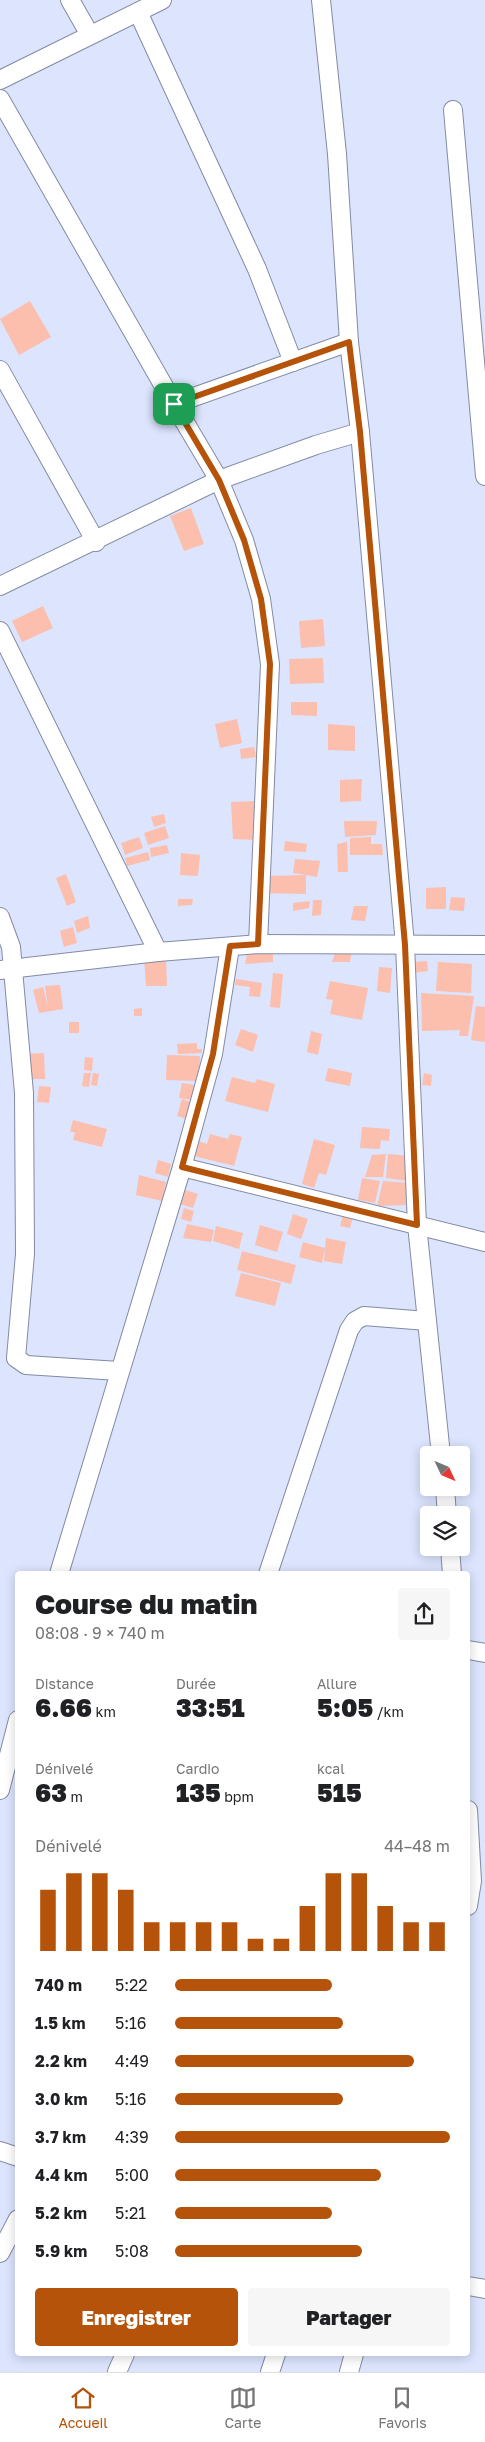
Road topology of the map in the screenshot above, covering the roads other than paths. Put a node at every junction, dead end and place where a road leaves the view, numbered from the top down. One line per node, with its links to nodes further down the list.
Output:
1 (70, 0): 5 (street)
2 (162, 0): 4 (street)
3 (321, 0): 9 (street)
4 (138, 12): 5 (street); 10 (street)
5 (90, 35): 6 (street)
6 (0, 80)
7 (0, 99): 12 (street)
8 (453, 110): 14 (street)
9 (349, 342): 10 (street); 13 (street)
10 (293, 362): 12 (street)
11 (0, 370): 16 (street)
12 (174, 404): 15 (street)
13 (360, 432): 15 (street); 21 (street)
14 (485, 476)
15 (219, 480): 16 (street); 20 (street)
16 (96, 542): 17 (street)
17 (0, 586)
18 (0, 631): 24 (street)
19 (0, 918): 25 (street)
20 (258, 944): 21 (street); 23 (street)
21 (405, 945): 22 (street); 27 (street)
22 (485, 945)
23 (230, 946): 24 (street); 26 (street)
24 (158, 952): 25 (street)
25 (6, 969): 30 (street)
26 (182, 1167): 27 (street); 30 (street)
27 (417, 1225): 28 (street); 29 (street)
28 (485, 1242)
29 (427, 1321): 31 (street); 34 (street)
30 (119, 1371): 33 (street)
31 (440, 1446)
32 (451, 1556): 35 (street)
33 (60, 1571)
34 (269, 1571)
35 (452, 1571)
36 (470, 1650): 37 (street)
37 (485, 1654)
38 (15, 1732): 39 (street)
39 (0, 1790)
40 (470, 1823): 41 (street)
41 (479, 1882): 42 (street)
42 (470, 1902)
43 (0, 2151): 44 (street)
44 (15, 2157)
45 (15, 2225): 46 (street)
46 (0, 2253)
47 (470, 2286): 48 (street)
48 (485, 2289)
49 (124, 2356): 52 (street)
50 (275, 2356): 53 (street)
51 (353, 2356): 54 (street)
52 (117, 2372)
53 (270, 2372)
54 (349, 2372)

